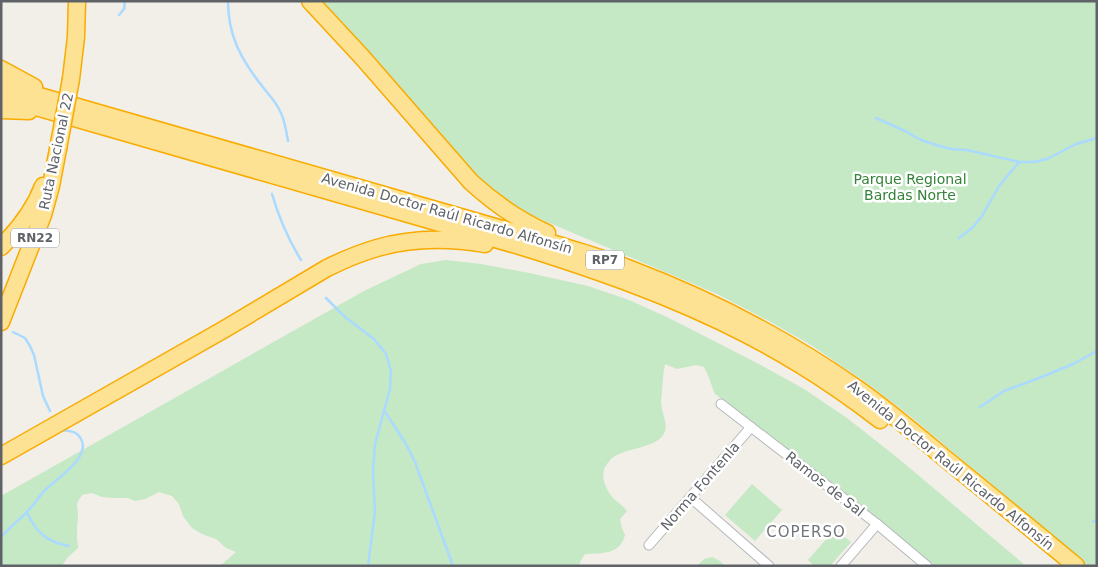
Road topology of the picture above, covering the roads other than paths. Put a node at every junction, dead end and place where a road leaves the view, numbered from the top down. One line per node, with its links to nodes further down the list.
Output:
1 (310, 1): 12 (highway)
2 (76, 6): 9 (highway, Ruta Nacional 22 / RN22, bridge)
3 (1, 69): 6 (highway)
4 (1, 85): 6 (highway, RP7)
5 (1, 97): 8 (highway, RP7)
6 (63, 102): 12 (highway, Avenida Doctor Raúl Ricardo Alfonsín / RP7)
7 (1, 110): 8 (highway)
8 (71, 117): 11 (highway, Avenida Doctor Raúl Ricardo Alfonsín / RP7)
9 (58, 150): 10 (highway); 13 (highway, Ruta Nacional 22 / RN22)
10 (1, 247)
11 (565, 261): 16 (highway); 23 (highway, Avenida Doctor Raúl Ricardo Alfonsín / RP7)
12 (629, 268): 24 (highway, Avenida Doctor Raúl Ricardo Alfonsín / RP7)
13 (1, 322)
14 (721, 404): 15 (street, Ramos de Sal)
15 (751, 427): 17 (street, Norma Fontenla); 18 (street, Ramos de Sal)
16 (1, 456)
17 (690, 497): 19 (street, Norma Fontenla); 20 (street)
18 (877, 524): 21 (street); 22 (street, Ramos de Sal)
19 (649, 545)
20 (769, 566)
21 (842, 566)
22 (927, 566)
23 (1058, 566)
24 (1076, 566)

